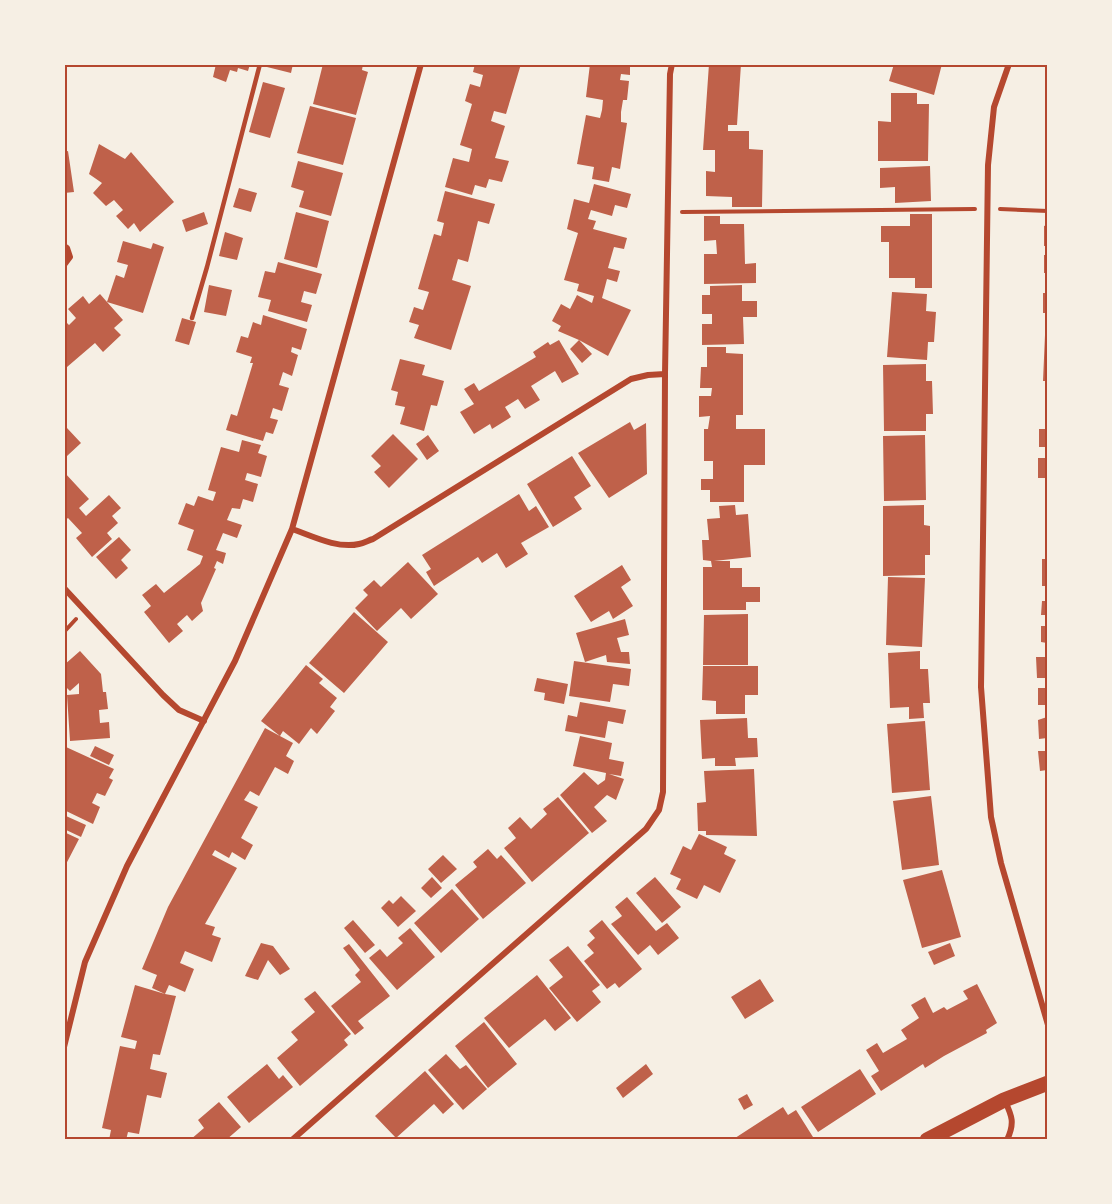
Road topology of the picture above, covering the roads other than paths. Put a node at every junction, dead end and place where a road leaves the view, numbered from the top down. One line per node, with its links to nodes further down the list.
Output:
1 (260, 64): 7 (lane)
2 (421, 64): 9 (street)
3 (672, 64): 8 (street)
4 (1009, 64): 12 (street)
5 (64, 246): 6 (street)
6 (64, 265)
7 (192, 318)
8 (665, 374): 9 (street); 17 (street)
9 (292, 529): 11 (street)
10 (64, 588): 11 (street)
11 (204, 721): 13 (street)
12 (1047, 1025)
13 (64, 1047)
14 (1047, 1083): 15 (main road)
15 (1004, 1100): 16 (main road); 18 (street)
16 (930, 1139)
17 (292, 1140)
18 (1007, 1140)

